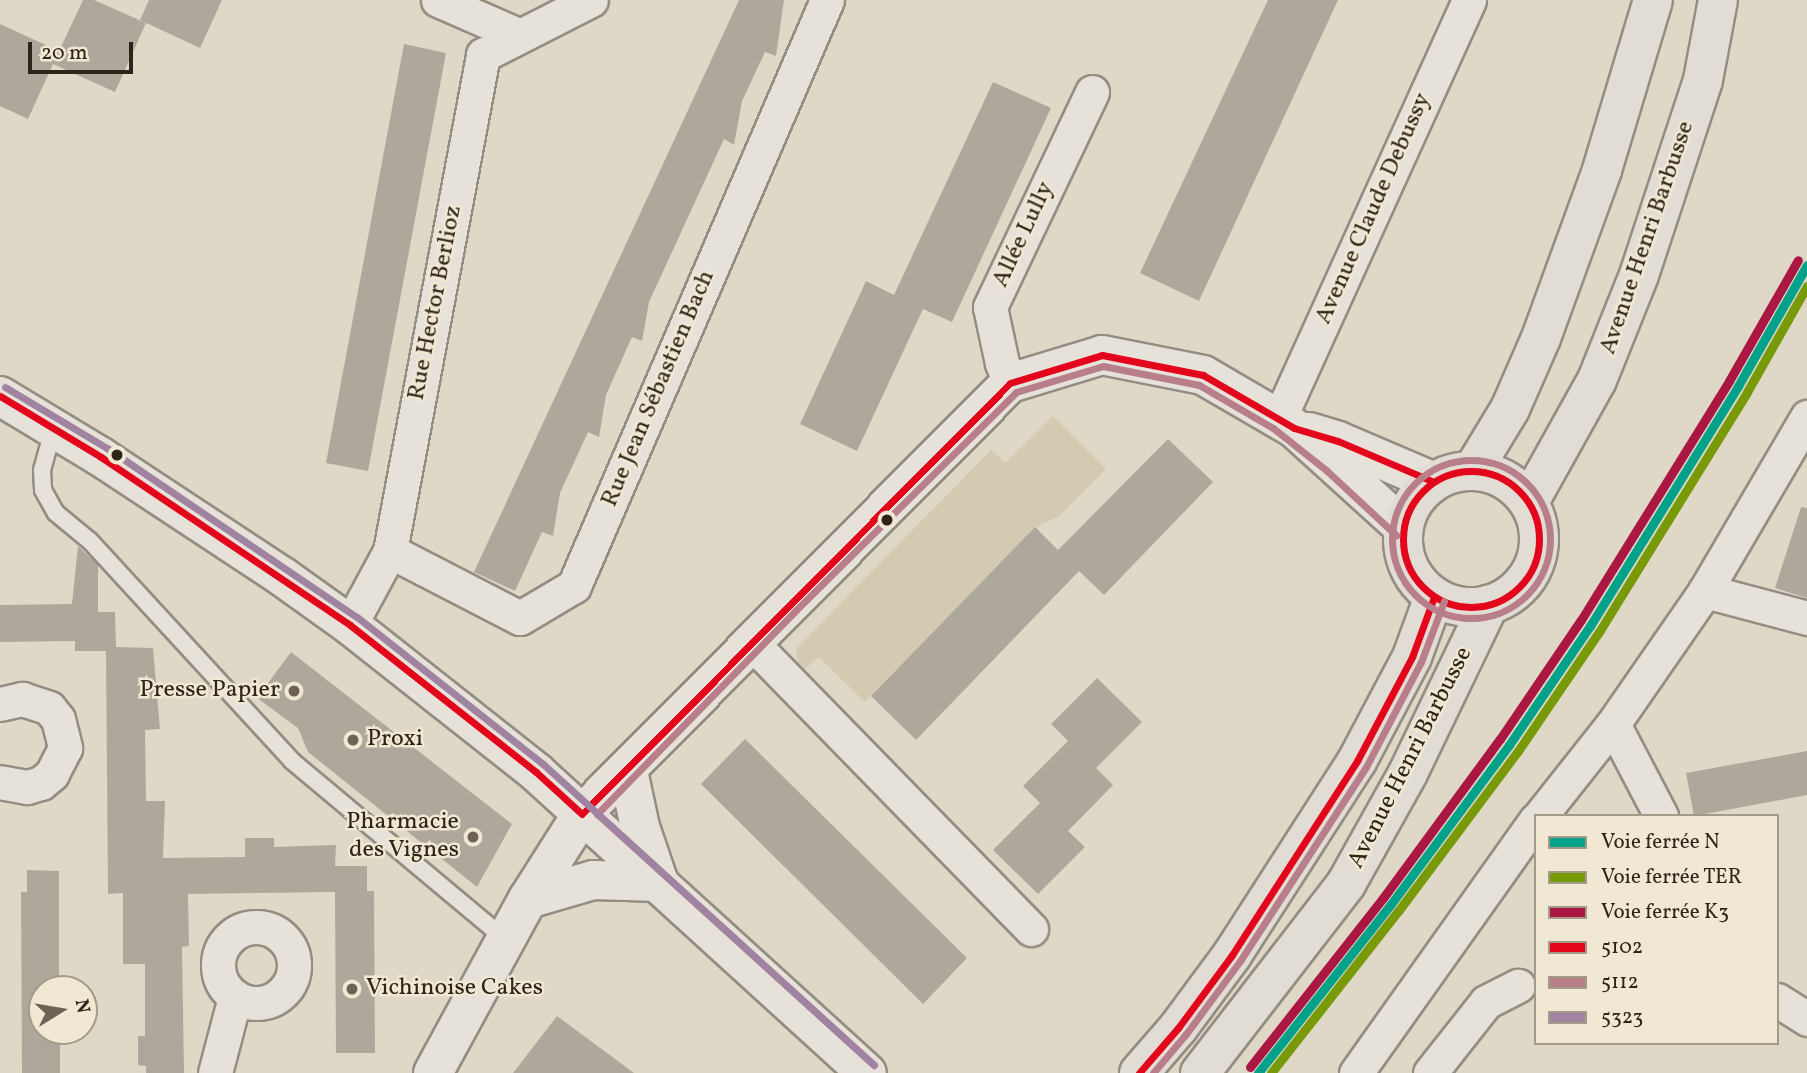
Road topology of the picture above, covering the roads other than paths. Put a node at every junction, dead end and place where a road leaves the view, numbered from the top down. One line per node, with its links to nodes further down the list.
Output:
1 (438, 0): 7 (street)
2 (827, 0): 18 (street, Rue Jean Sébastien Bach)
3 (1469, 0): 12 (street, Avenue Claude Debussy)
4 (1653, 0): 14 (main road)
5 (1718, 0): 16 (main road, Avenue Henri Barbusse)
6 (590, 1): 7 (street)
7 (518, 35): 18 (street, Rue Hector Berlioz)
8 (1092, 92): 9 (street, Allée Lully)
9 (1010, 383): 12 (main road); 24 (main road)
10 (0, 396): 13 (main road)
11 (1807, 417): 19 (street)
12 (1286, 423): 15 (main road); 17 (main road)
13 (54, 428): 23 (main road); 36 (lane)
14 (1473, 470): 15 (main road); 16 (main road)
15 (1432, 481): 17 (main road)
16 (1529, 502): 21 (main road)
17 (1403, 527): 20 (main road)
18 (390, 551): 23 (street, Rue Hector Berlioz)
19 (1705, 590): 22 (street); 26 (street)
20 (1434, 597): 21 (main road); 45 (main road, Avenue Henri Barbusse)
21 (1489, 605): 46 (main road, Avenue Henri Barbusse)
22 (1807, 618)
23 (350, 625): 29 (main road)
24 (751, 642): 27 (main road); 35 (street)
25 (0, 704): 28 (street)
26 (1613, 724): 30 (street); 31 (street)
27 (628, 771): 29 (main road); 33 (main road)
28 (0, 782)
29 (582, 814): 33 (main road); 34 (main road)
30 (1542, 814)
31 (1660, 814)
32 (1534, 824): 41 (street)
33 (659, 882): 34 (main road); 44 (main road)
34 (528, 899): 36 (main road)
35 (1031, 929)
36 (506, 940): 43 (main road)
37 (1518, 985): 47 (street)
38 (236, 997): 42 (street)
39 (1779, 1001): 40 (street)
40 (1807, 1019)
41 (1360, 1071)
42 (215, 1073)
43 (433, 1073)
44 (867, 1073)
45 (1139, 1073)
46 (1200, 1073)
47 (1430, 1073)

